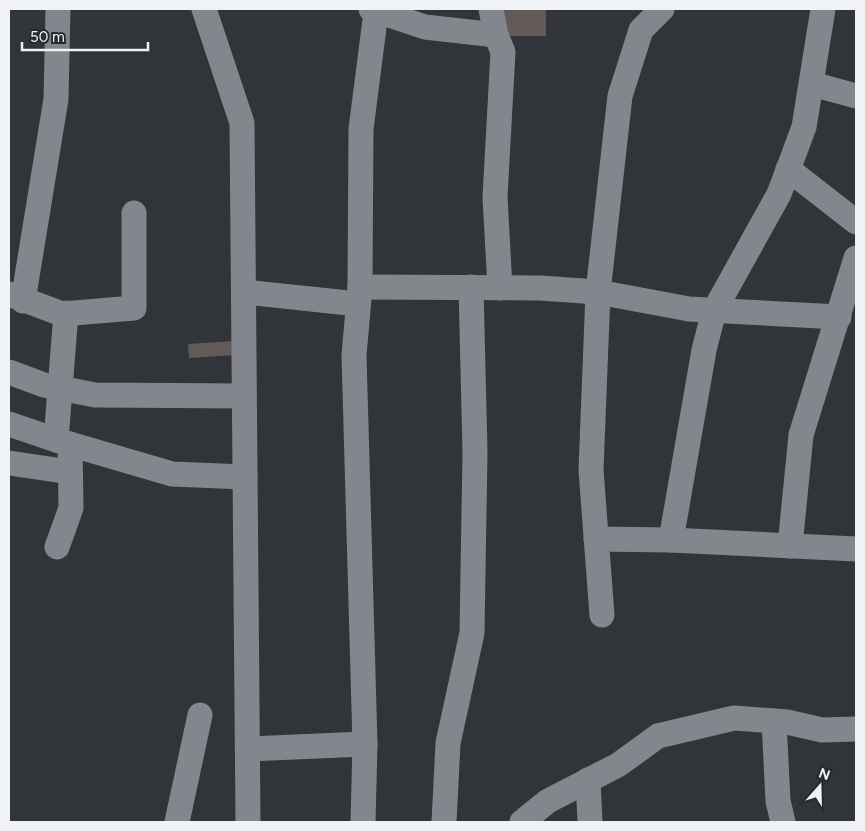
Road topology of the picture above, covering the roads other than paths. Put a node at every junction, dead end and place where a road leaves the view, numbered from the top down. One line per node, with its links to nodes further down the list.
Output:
1 (58, 9): 19 (street)
2 (204, 9): 16 (street)
3 (491, 9): 7 (street)
4 (662, 9): 17 (street)
5 (823, 9): 8 (street)
6 (373, 10): 7 (street); 18 (street)
7 (496, 35): 15 (street)
8 (812, 84): 9 (street); 10 (street)
9 (856, 96)
10 (788, 169): 12 (street); 20 (street)
11 (134, 212): 21 (street)
12 (856, 222)
13 (856, 258): 22 (street)
14 (471, 287): 15 (street); 18 (street); 46 (street)
15 (500, 288): 17 (street)
16 (244, 292): 18 (street); 25 (street)
17 (598, 292): 20 (street); 31 (street)
18 (359, 295): 40 (street)
19 (16, 298): 21 (street)
20 (714, 311): 22 (street); 32 (street)
21 (66, 313): 24 (street)
22 (839, 318): 33 (street)
23 (9, 372): 24 (street)
24 (62, 389): 25 (street); 27 (street)
25 (244, 396): 30 (street)
26 (9, 424): 27 (street)
27 (63, 442): 29 (street); 30 (street)
28 (9, 463): 29 (street)
29 (70, 472): 34 (street)
30 (245, 476): 41 (street)
31 (596, 539): 32 (street); 36 (street)
32 (671, 540): 33 (street)
33 (790, 546): 35 (street)
34 (57, 548)
35 (856, 549)
36 (602, 615)
37 (200, 716): 43 (street)
38 (774, 721): 39 (street); 42 (street); 49 (street)
39 (856, 729)
40 (365, 744): 41 (street); 45 (street)
41 (248, 749): 44 (street)
42 (588, 780): 47 (street); 48 (street)
43 (177, 822)
44 (248, 822)
45 (363, 822)
46 (444, 822)
47 (522, 822)
48 (590, 822)
49 (783, 822)

